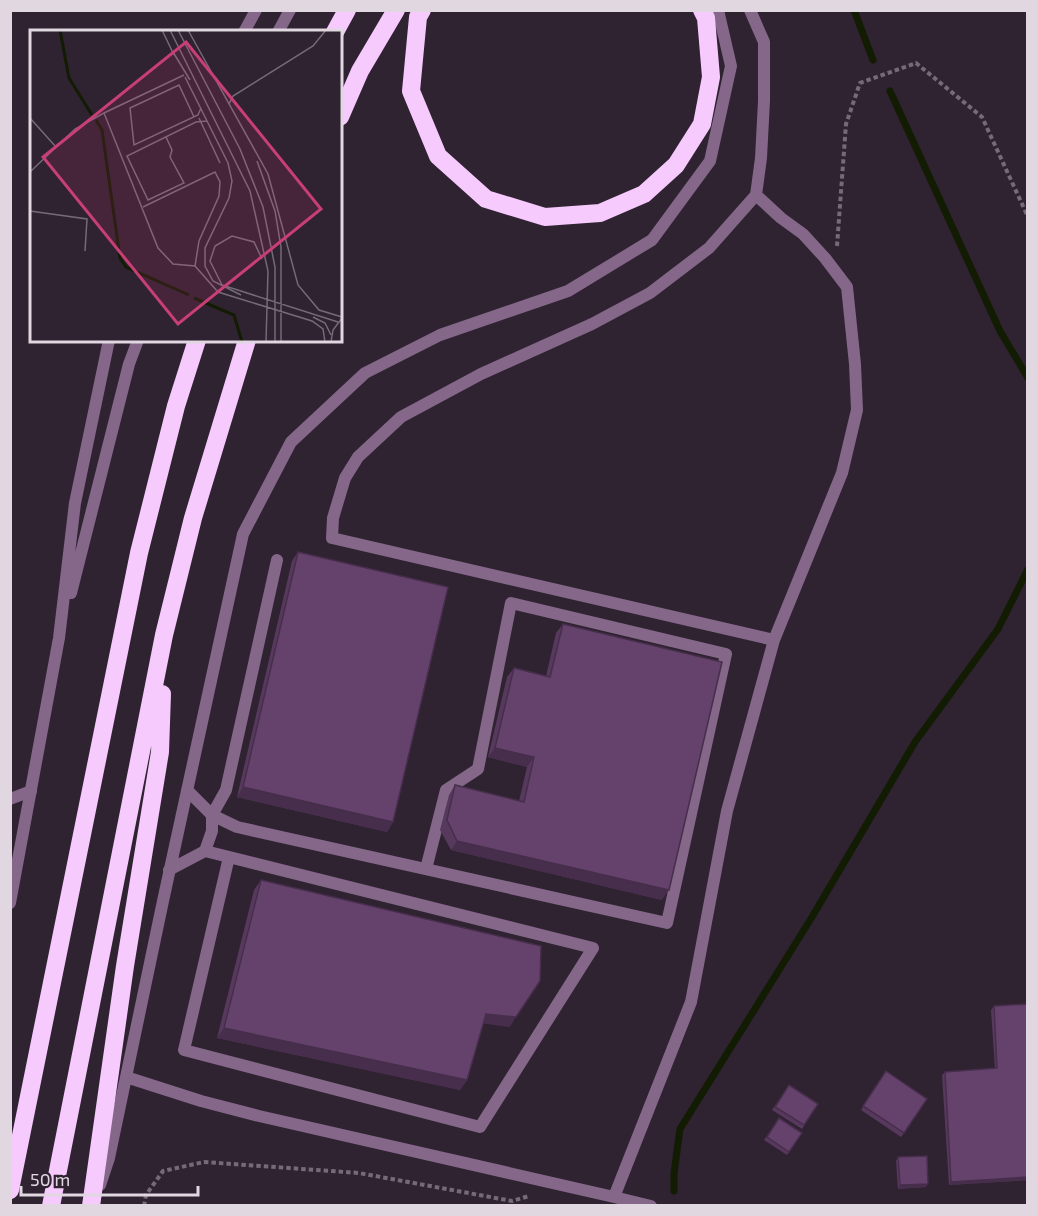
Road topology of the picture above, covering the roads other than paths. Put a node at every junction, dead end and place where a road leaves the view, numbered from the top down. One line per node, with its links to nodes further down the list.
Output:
1 (256, 10): 9 (street)
2 (290, 10): 10 (street)
3 (347, 10): 11 (highway)
4 (396, 10): 12 (highway)
5 (422, 10): 6 (highway)
6 (702, 10)
7 (718, 10): 22 (street)
8 (750, 10): 13 (street)
9 (245, 30)
10 (279, 30)
11 (335, 30)
12 (342, 112)
13 (756, 195): 21 (street); 21 (street)
14 (109, 342): 20 (street)
15 (137, 342): 20 (street)
16 (196, 342): 32 (highway)
17 (246, 342): 19 (highway)
18 (277, 560): 25 (street)
19 (164, 635): 34 (highway); 35 (highway)
20 (59, 638): 23 (street)
21 (774, 640): 33 (street)
22 (187, 790): 25 (street); 29 (street)
23 (31, 791): 24 (street); 30 (street)
24 (10, 799)
25 (212, 815): 26 (street); 28 (street)
26 (205, 851): 27 (street); 29 (street)
27 (228, 857): 27 (street)
28 (426, 869): 28 (street)
29 (169, 870): 31 (street)
30 (10, 903)
31 (126, 1077): 33 (street); 35 (street)
32 (10, 1190)
33 (614, 1197): 36 (street)
34 (51, 1206)
35 (92, 1206)
36 (651, 1206)

